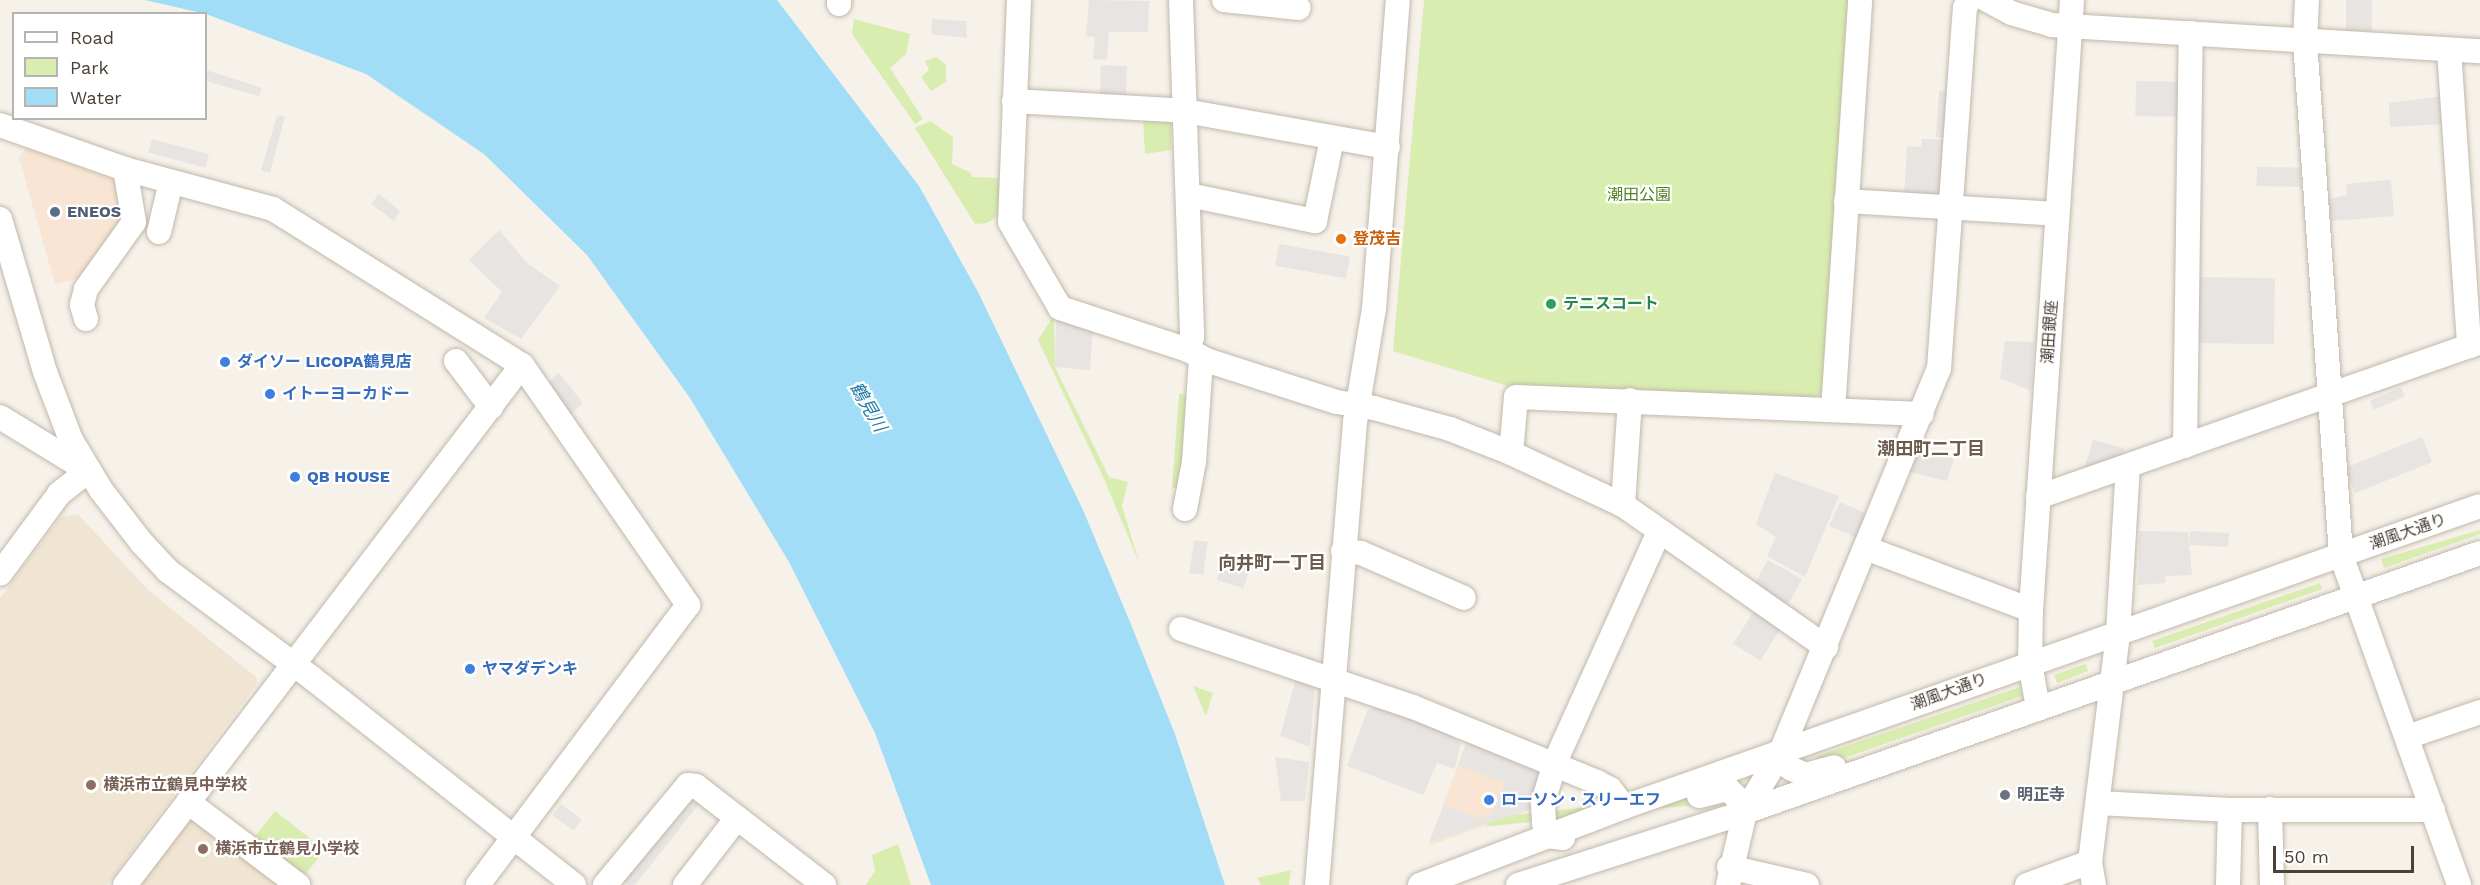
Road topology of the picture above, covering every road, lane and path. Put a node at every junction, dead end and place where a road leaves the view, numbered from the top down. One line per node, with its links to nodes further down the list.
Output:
1 (1019, 0): 16 (street)
2 (1181, 0): 17 (street)
3 (1224, 0): 10 (street)
4 (1398, 0): 20 (street)
5 (1860, 0): 24 (street)
6 (1969, 0): 25 (street)
7 (1988, 0): 11 (street)
8 (2072, 0): 11 (street, 潮田銀座)
9 (2307, 0): 13 (street)
10 (1299, 8)
11 (2070, 26): 12 (street); 26 (street, 潮田銀座)
12 (2191, 33): 13 (street); 41 (street)
13 (2305, 41): 14 (street); 34 (street)
14 (2449, 50): 15 (street); 30 (street)
15 (2480, 51)
16 (1014, 101): 17 (street); 31 (street)
17 (1185, 111): 19 (street); 23 (street)
18 (0, 125): 21 (street)
19 (1332, 139): 20 (street); 23 (street)
20 (1388, 147): 36 (street)
21 (125, 169): 22 (street); 29 (street)
22 (171, 182): 28 (street); 33 (street)
23 (1189, 195): 31 (street)
24 (1846, 201): 25 (street); 38 (street)
25 (1950, 207): 26 (street); 39 (street)
26 (2057, 214): 45 (street, 潮田銀座)
27 (0, 219): 44 (street)
28 (159, 232)
29 (86, 319)
30 (2475, 344): 34 (street)
31 (1194, 354): 36 (street); 48 (street)
32 (456, 361): 37 (street)
33 (522, 365): 37 (street); 86 (street)
34 (2328, 396): 41 (street); 56 (street)
35 (1630, 400): 38 (street); 42 (street); 46 (street)
36 (1357, 405): 42 (street); 54 (street)
37 (491, 407): 68 (street)
38 (1833, 410): 39 (street)
39 (1922, 414): 53 (street)
40 (0, 417): 44 (street)
41 (2185, 446): 43 (street)
42 (1511, 453): 46 (street)
43 (2128, 466): 45 (street); 64 (street)
44 (88, 471): 57 (street); 68 (street)
45 (2038, 497): 60 (street, 潮田銀座)
46 (1623, 505): 50 (street)
47 (2480, 506): 51 (street, 潮風大通り)
48 (1185, 509)
49 (2480, 524): 51 (street)
50 (1659, 532): 65 (street); 76 (street)
51 (2399, 535): 56 (street, 潮風大通り)
52 (2480, 539): 56 (street)
53 (1868, 549): 60 (street); 65 (street)
54 (1343, 550): 59 (street); 70 (street)
55 (2480, 553): 58 (street)
56 (2341, 555): 58 (street); 61 (street, 潮風大通り)
57 (0, 574)
58 (2356, 597): 61 (street); 62 (street); 74 (street)
59 (1464, 598)
60 (2031, 610): 67 (street, 潮田銀座)
61 (2162, 618): 64 (street, 潮風大通り)
62 (2290, 620): 66 (street); 69 (street)
63 (1181, 629): 70 (street)
64 (2118, 633): 66 (street); 67 (street, 潮風大通り); 69 (street)
65 (1826, 646): 75 (street)
66 (2141, 658): 69 (street)
67 (2030, 663): 69 (street); 71 (street, 潮田銀座); 75 (street, 潮風大通り)
68 (294, 664): 77 (street); 86 (street)
69 (2112, 675): 71 (street); 78 (street)
70 (1332, 678): 76 (street); 96 (street)
71 (2038, 708): 73 (street)
72 (2480, 712): 74 (street)
73 (1975, 730): 75 (street); 83 (street)
74 (2407, 737): 82 (street)
75 (1780, 754): 79 (street, 潮風大通り); 83 (street)
76 (1554, 766): 79 (street); 85 (street)
77 (188, 802): 89 (street); 90 (street)
78 (2098, 803): 81 (street); 87 (street)
79 (1624, 807): 85 (street, 潮風大通り)
80 (2270, 809): 81 (street); 82 (street); 102 (street)
81 (2230, 810): 101 (street)
82 (2433, 810): 103 (street)
83 (1745, 812): 85 (street); 88 (street); 98 (street)
84 (737, 818): 93 (street); 94 (street); 95 (street)
85 (1547, 836): 97 (street, 潮風大通り)
86 (515, 837): 91 (street); 92 (street)
87 (2092, 874): 100 (street)
88 (1729, 876): 99 (street)
89 (125, 885)
90 (298, 885)
91 (478, 885)
92 (574, 885)
93 (605, 885)
94 (685, 885)
95 (824, 885)
96 (1317, 885)
97 (1420, 885)
98 (1518, 885)
99 (1806, 885)
100 (2027, 885)
101 (2228, 885)
102 (2272, 885)
103 (2459, 885)

